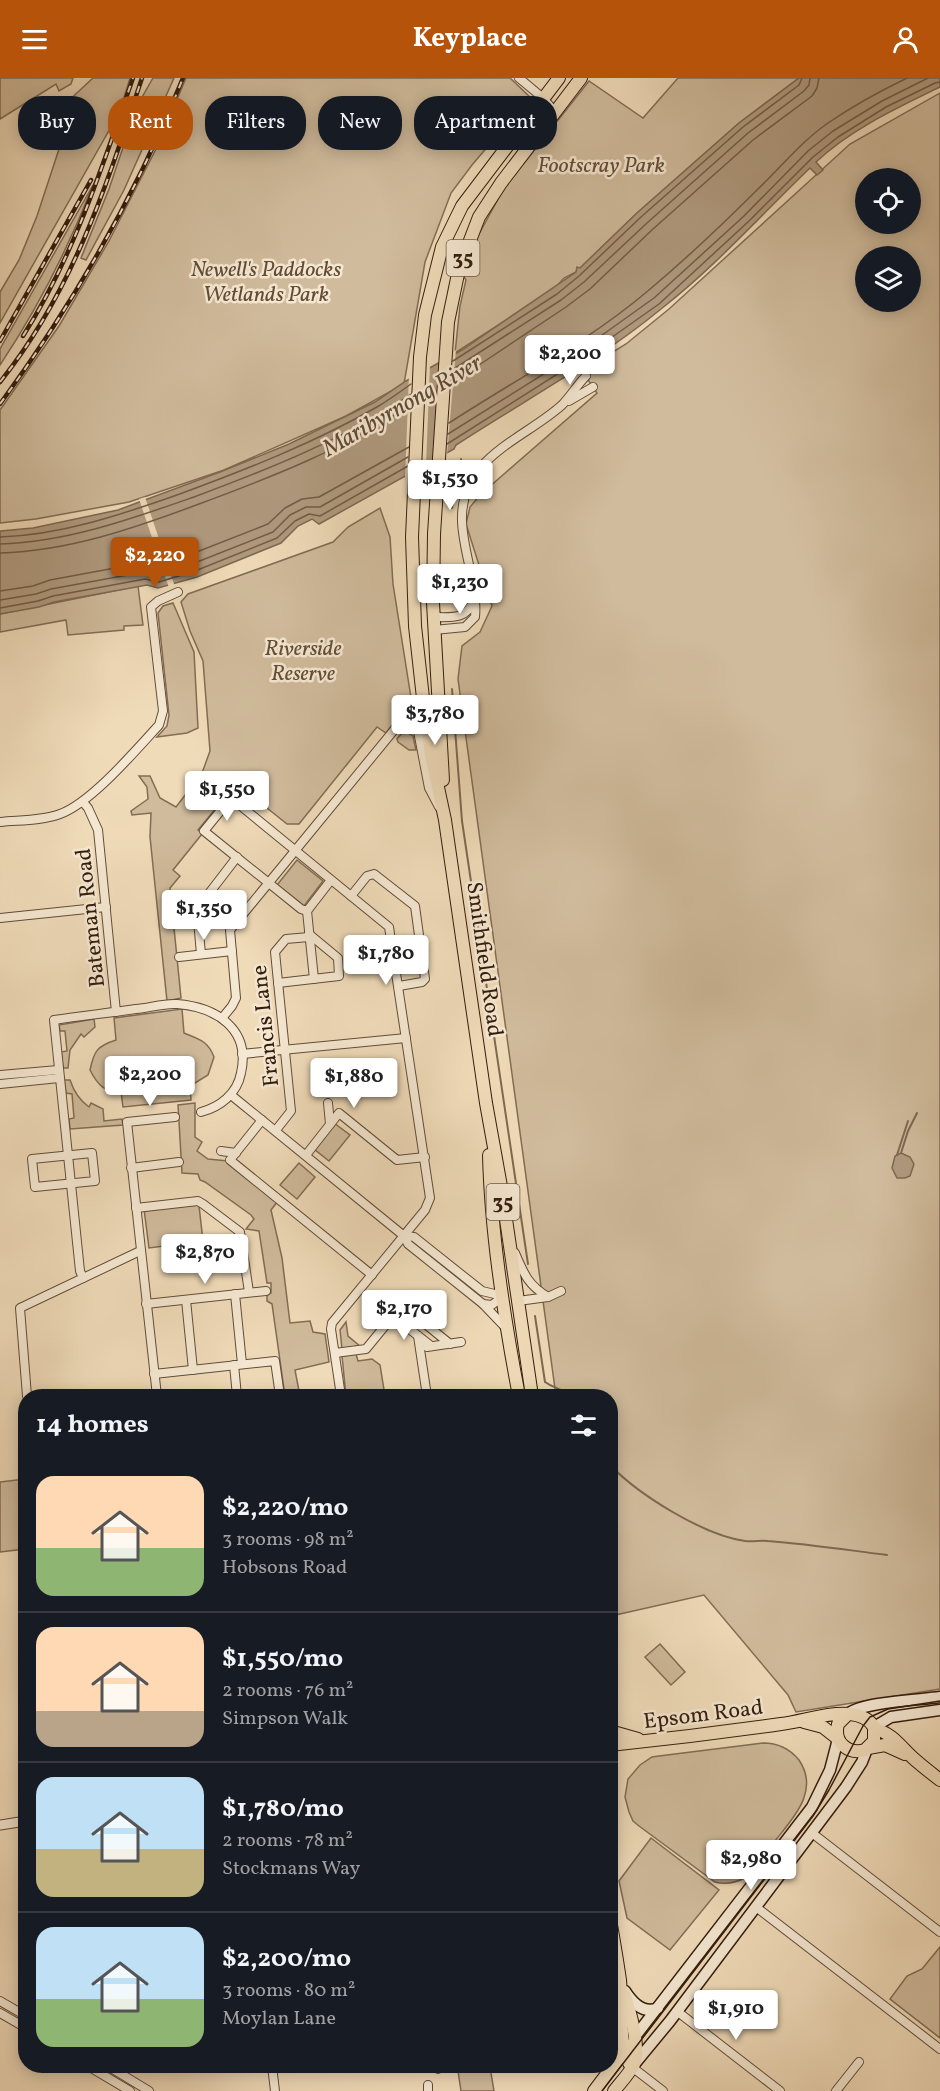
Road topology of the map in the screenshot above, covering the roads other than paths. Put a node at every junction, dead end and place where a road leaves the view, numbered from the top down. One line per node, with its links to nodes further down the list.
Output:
1 (519, 78): 4 (street)
2 (559, 78): 4 (main road, 35)
3 (581, 78): 5 (main road, 35)
4 (548, 89): 13 (main road, Smithfield Road / 35)
5 (557, 109)
6 (526, 150): 12 (main road, Smithfield Road / 35)
7 (586, 376): 9 (street)
8 (593, 387): 9 (street)
9 (560, 407): 10 (street)
10 (473, 588): 12 (street); 14 (street)
11 (178, 592): 18 (street)
12 (433, 617): 13 (main road); 14 (main road, Smithfield Road / 35)
13 (415, 626): 14 (main road); 16 (main road, Smithfield Road / 35)
14 (434, 630): 15 (main road, Smithfield Road / 35)
15 (438, 706): 16 (main road); 19 (main road, Smithfield Road / 35)
16 (424, 707): 17 (street); 19 (main road, Smithfield Road / 35)
17 (396, 728): 19 (street); 21 (street)
18 (80, 803): 20 (street); 26 (street, Bateman Road)
19 (445, 818): 46 (main road, Smithfield Road / 35)
20 (0, 822)
21 (296, 851): 22 (street); 23 (street); 24 (street)
22 (237, 858): 24 (street); 31 (street)
23 (331, 880): 25 (street); 27 (street)
24 (269, 884): 27 (street); 30 (street)
25 (351, 896): 35 (street); 35 (street)
26 (106, 907): 28 (street); 36 (street, Bateman Road)
27 (306, 911): 29 (street)
28 (0, 918)
29 (309, 936): 33 (street); 33 (street); 34 (street, Francis Lane)
30 (232, 951): 31 (street); 37 (street)
31 (201, 954): 32 (street)
32 (179, 957)
33 (314, 979): 34 (street)
34 (278, 983): 39 (street, Francis Lane)
35 (399, 986): 38 (street)
36 (116, 1012): 37 (street); 41 (street)
37 (223, 1017): 40 (street)
38 (406, 1038): 39 (street); 56 (street)
39 (285, 1050): 40 (street); 51 (street, Francis Lane)
40 (242, 1054): 44 (street)
41 (59, 1074): 42 (street); 43 (street); 54 (street)
42 (0, 1075)
43 (0, 1084)
44 (231, 1095): 47 (street); 49 (street)
45 (328, 1103): 50 (street)
46 (486, 1103): 62 (main road, Smithfield Road / 35); 73 (main road, Smithfield Road / 35)
47 (201, 1112)
48 (175, 1117): 58 (street)
49 (262, 1120): 51 (street); 53 (street)
50 (330, 1124): 55 (street); 56 (street)
51 (276, 1130): 55 (street)
52 (221, 1150): 53 (street)
53 (236, 1153): 66 (street)
54 (67, 1155): 59 (street); 59 (street); 59 (street)
55 (306, 1155): 61 (street)
56 (425, 1157): 61 (street)
57 (179, 1162): 58 (street)
58 (131, 1168): 60 (street)
59 (70, 1184): 67 (street)
60 (136, 1208): 63 (street); 71 (street)
61 (404, 1236): 64 (street); 65 (street); 66 (street)
62 (509, 1241): 68 (main road, Smithfield Road / 35); 74 (street)
63 (140, 1251): 67 (street); 77 (street)
64 (443, 1260): 65 (street); 73 (street)
65 (437, 1268): 78 (street)
66 (372, 1275): 86 (street)
67 (83, 1278): 90 (street)
68 (515, 1281): 73 (main road); 76 (main road, Smithfield Road / 35)
69 (266, 1291): 71 (street)
70 (561, 1291): 74 (street)
71 (249, 1292): 72 (street)
72 (234, 1294): 75 (street); 87 (street)
73 (503, 1296): 76 (main road); 78 (street); 80 (main road, Smithfield Road / 35)
74 (548, 1297): 76 (street)
75 (186, 1300): 77 (street); 88 (street)
76 (518, 1301): 97 (main road, Smithfield Road / 35)
77 (146, 1304): 89 (street)
78 (483, 1304): 80 (street)
79 (393, 1316): 81 (street); 83 (street); 86 (street)
80 (508, 1330): 96 (main road, Smithfield Road / 35)
81 (418, 1336): 84 (street); 85 (street)
82 (461, 1342): 83 (street)
83 (450, 1344): 84 (street)
84 (431, 1346): 85 (street)
85 (420, 1348): 95 (street)
86 (335, 1353): 94 (street)
87 (238, 1365): 88 (street); 92 (street); 93 (street)
88 (193, 1370): 89 (street)
89 (154, 1374): 91 (street)
90 (26, 1389)
91 (156, 1389)
92 (237, 1389)
93 (279, 1389)
94 (340, 1389)
95 (426, 1389)
96 (518, 1389)
97 (531, 1389)
98 (940, 1697): 100 (main road, Epsom Road)
99 (940, 1710): 102 (main road)
100 (848, 1714): 101 (main road, Epsom Road); 102 (main road); 104 (main road)
101 (800, 1721): 104 (main road, Epsom Road); 105 (main road, Epsom Road)
102 (875, 1728): 107 (main road); 108 (main road)
103 (618, 1733): 105 (main road)
104 (837, 1738): 107 (main road); 113 (main road)
105 (647, 1741): 106 (main road, Epsom Road)
106 (618, 1744)
107 (868, 1749): 108 (main road); 112 (main road)
108 (912, 1757): 109 (main road)
109 (940, 1780)
110 (18, 1822): 111 (street)
111 (0, 1825)
112 (812, 1833): 114 (main road); 115 (street)
113 (743, 1897): 114 (main road); 119 (main road)
114 (756, 1907): 121 (main road); 125 (street)
115 (940, 1932)
116 (618, 1970): 117 (main road)
117 (620, 1984): 119 (main road); 124 (main road); 126 (main road)
118 (0, 2001): 120 (street)
119 (658, 2008): 124 (main road)
120 (18, 2011)
121 (678, 2012): 129 (main road); 142 (street)
122 (0, 2013): 123 (street)
123 (18, 2023)
124 (634, 2038): 126 (main road); 129 (main road)
125 (940, 2049)
126 (625, 2050): 127 (main road); 129 (main road)
127 (618, 2059)
128 (859, 2062): 143 (street)
129 (632, 2067): 140 (main road); 141 (street)
130 (100, 2073): 135 (street)
131 (106, 2073): 135 (street)
132 (120, 2073): 137 (street)
133 (273, 2073): 138 (street)
134 (608, 2073): 139 (main road)
135 (105, 2076): 136 (street)
136 (130, 2091)
137 (149, 2091)
138 (275, 2091)
139 (594, 2091)
140 (614, 2091)
141 (663, 2091)
142 (780, 2091)
143 (837, 2091)

